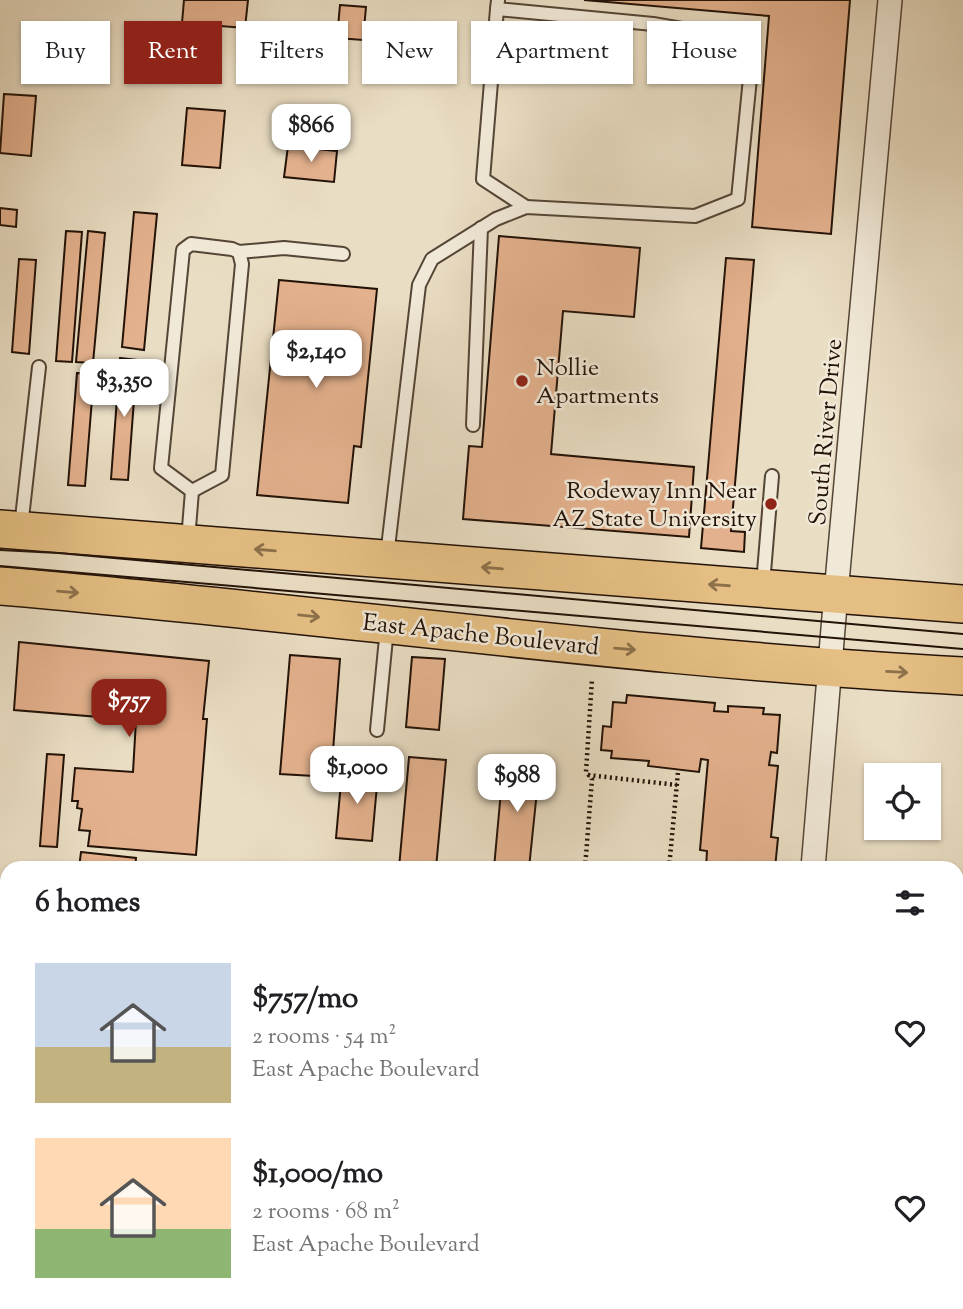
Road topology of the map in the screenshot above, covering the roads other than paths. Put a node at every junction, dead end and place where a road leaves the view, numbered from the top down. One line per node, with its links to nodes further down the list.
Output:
1 (890, 0): 16 (street, South River Drive)
2 (497, 4): 3 (lane); 3 (lane)
3 (526, 207): 4 (lane)
4 (481, 228): 8 (lane); 13 (lane)
5 (239, 252): 6 (lane); 10 (lane); 10 (lane)
6 (343, 254)
7 (39, 367): 11 (lane)
8 (473, 425)
9 (772, 476): 15 (lane)
10 (192, 491): 12 (lane)
11 (10, 529): 12 (main road)
12 (188, 544): 13 (main road, one-way to 12)
13 (387, 560): 15 (main road, one-way to 13)
14 (0, 586): 18 (main road, East Apache Boulevard, one-way to 18)
15 (763, 588): 16 (main road)
16 (836, 593): 17 (main road); 19 (street, South River Drive)
17 (963, 604)
18 (387, 624): 19 (main road, East Apache Boulevard, one-way to 19); 21 (lane)
19 (831, 667): 20 (main road, East Apache Boulevard, one-way to 20); 22 (street, South River Drive)
20 (963, 676)
21 (377, 730)
22 (814, 861)
23 (195, 1309): 24 (street)
24 (205, 1309)

